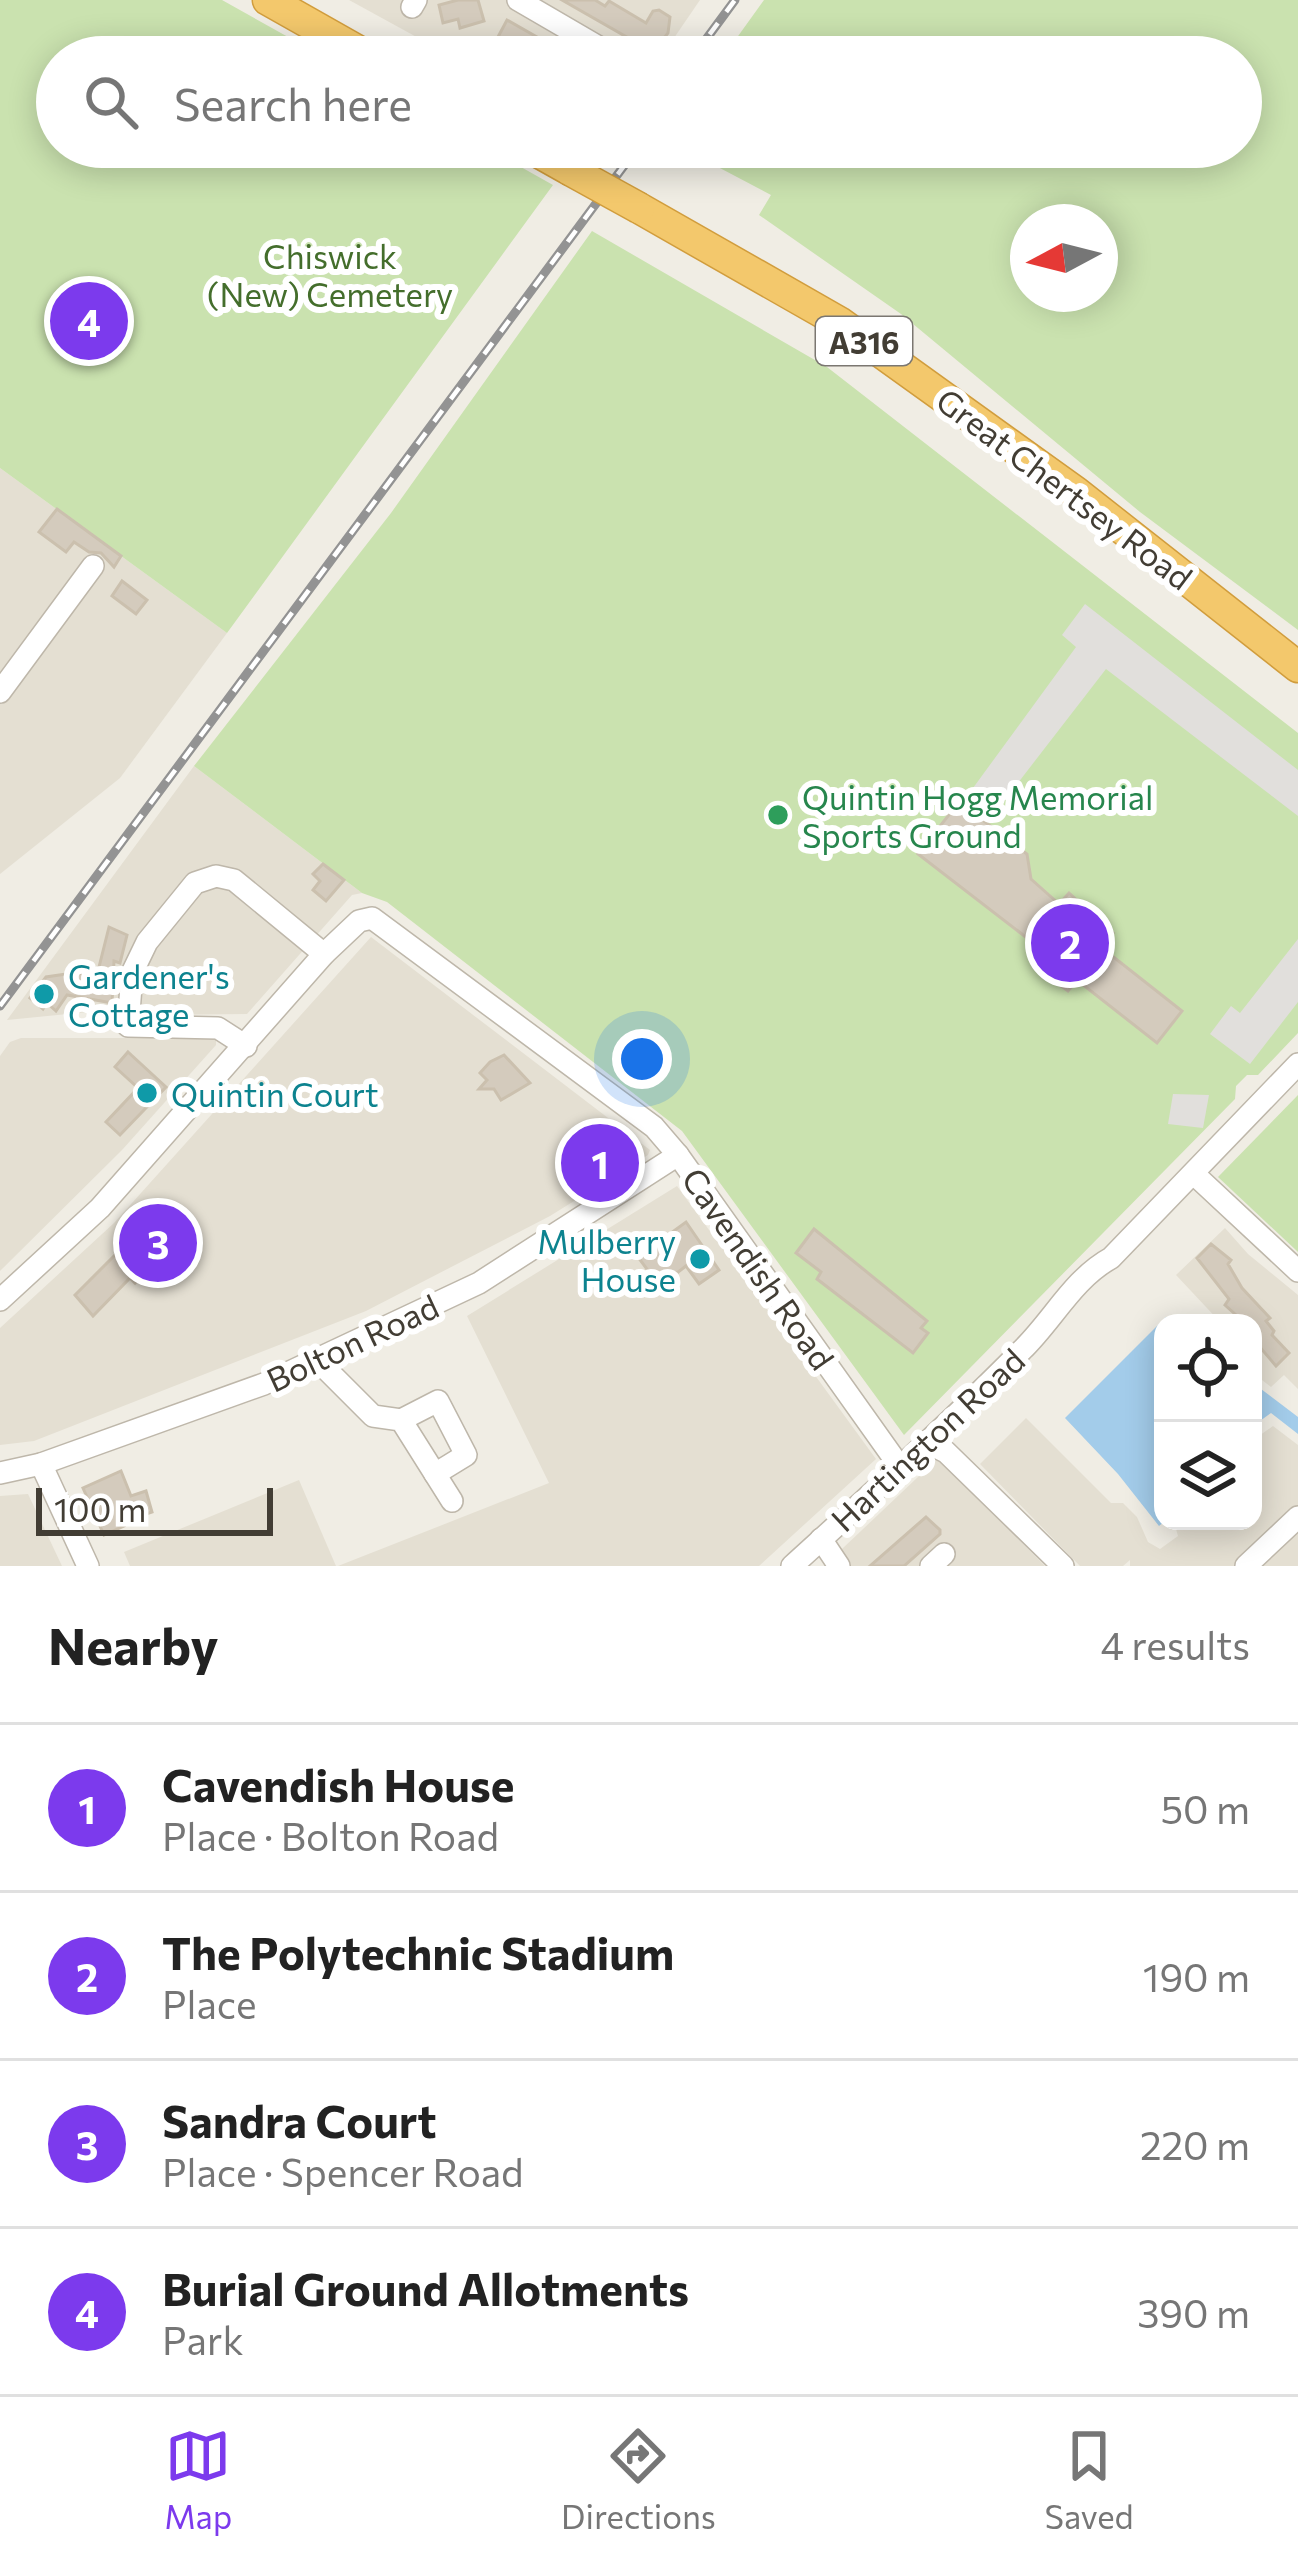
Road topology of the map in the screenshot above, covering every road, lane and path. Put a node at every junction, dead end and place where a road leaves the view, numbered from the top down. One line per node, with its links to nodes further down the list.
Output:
1 (268, 0): 3 (highway)
2 (518, 0): 4 (street)
3 (332, 36)
4 (580, 36)
5 (566, 168): 7 (highway, Great Chertsey Road / A316, bridge)
6 (93, 566): 8 (street)
7 (1298, 667)
8 (0, 692)
9 (324, 954): 10 (street); 10 (street); 12 (street, Cavendish Road)
10 (246, 1046): 15 (street)
11 (1298, 1064): 13 (street, Hartington Road)
12 (678, 1155): 16 (street, Bolton Road); 20 (street, Cavendish Road)
13 (1195, 1174): 14 (street); 18 (street, Hartington Road)
14 (1298, 1271)
15 (0, 1300)
16 (316, 1359): 17 (street); 19 (street, Bolton Road)
17 (400, 1420): 22 (street); 22 (street)
18 (928, 1442): 20 (street, Hartington Road); 29 (street)
19 (41, 1464): 21 (street, Bolton Road); 27 (street)
20 (900, 1467): 25 (street, Hartington Road)
21 (0, 1473)
22 (434, 1474): 23 (street)
23 (452, 1501)
24 (1292, 1532): 30 (street)
25 (821, 1539): 26 (street, Hartington Road); 28 (street)
26 (798, 1564)
27 (88, 1566)
28 (839, 1566)
29 (1063, 1566)
30 (1246, 1566)

